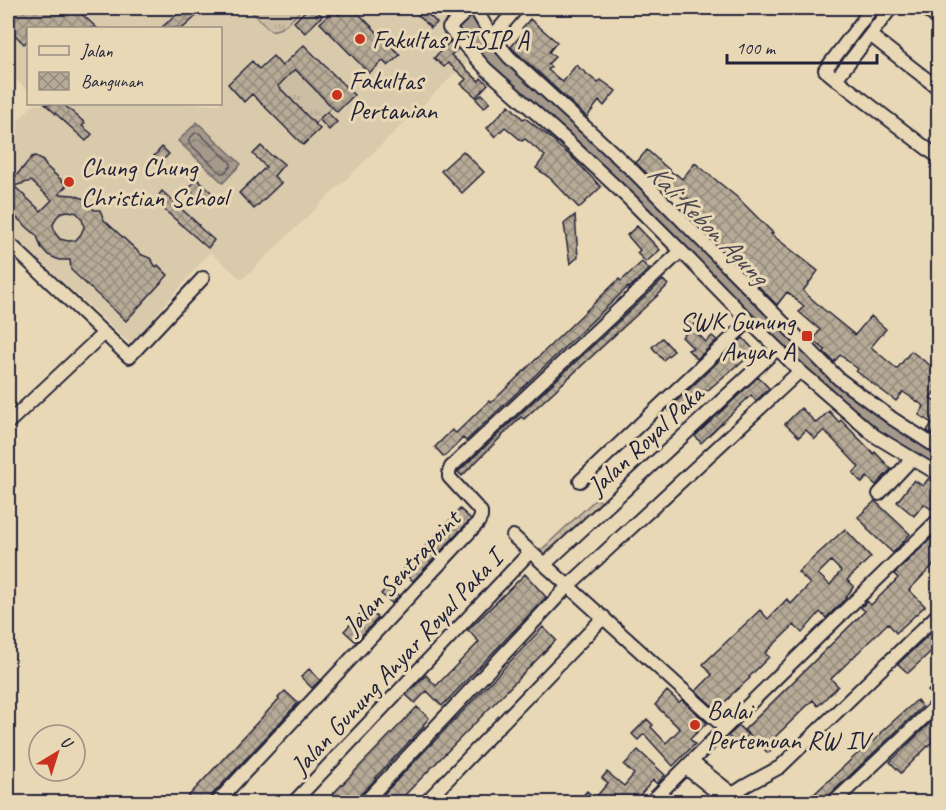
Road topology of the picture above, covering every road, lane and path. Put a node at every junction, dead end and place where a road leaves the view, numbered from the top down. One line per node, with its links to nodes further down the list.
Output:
1 (471, 8): 8 (street); 13 (street)
2 (517, 8): 8 (street)
3 (873, 8): 9 (street)
4 (891, 8): 7 (street)
5 (924, 8): 6 (street)
6 (939, 19)
7 (870, 35): 9 (street); 10 (street)
8 (492, 37): 20 (street)
9 (836, 79): 11 (street)
10 (939, 88)
11 (939, 158)
12 (8, 242): 16 (street)
13 (681, 251): 15 (street); 36 (street, Jalan Sentrapoint)
14 (203, 278): 16 (street)
15 (749, 321): 17 (street); 23 (street)
16 (104, 333): 19 (street)
17 (777, 349): 18 (street); 28 (street, Jalan Royal Paka)
18 (800, 371): 21 (street); 29 (street)
19 (8, 423)
20 (939, 448)
21 (912, 459): 22 (street); 24 (street)
22 (939, 474)
23 (580, 481)
24 (879, 494)
25 (939, 520): 33 (street)
26 (513, 536): 27 (street)
27 (530, 552): 28 (street); 37 (street, Jalan Gunung Anyar Royal Paka I)
28 (545, 564): 29 (street)
29 (569, 585): 31 (street); 38 (street)
30 (939, 614): 35 (street)
31 (604, 617): 33 (street); 39 (street)
32 (939, 704): 42 (street)
33 (725, 728): 34 (street)
34 (689, 765): 35 (street); 40 (street)
35 (731, 798): 41 (street)
36 (217, 802)
37 (294, 802)
38 (366, 802)
39 (426, 802)
40 (651, 802)
41 (743, 802)
42 (834, 802)

